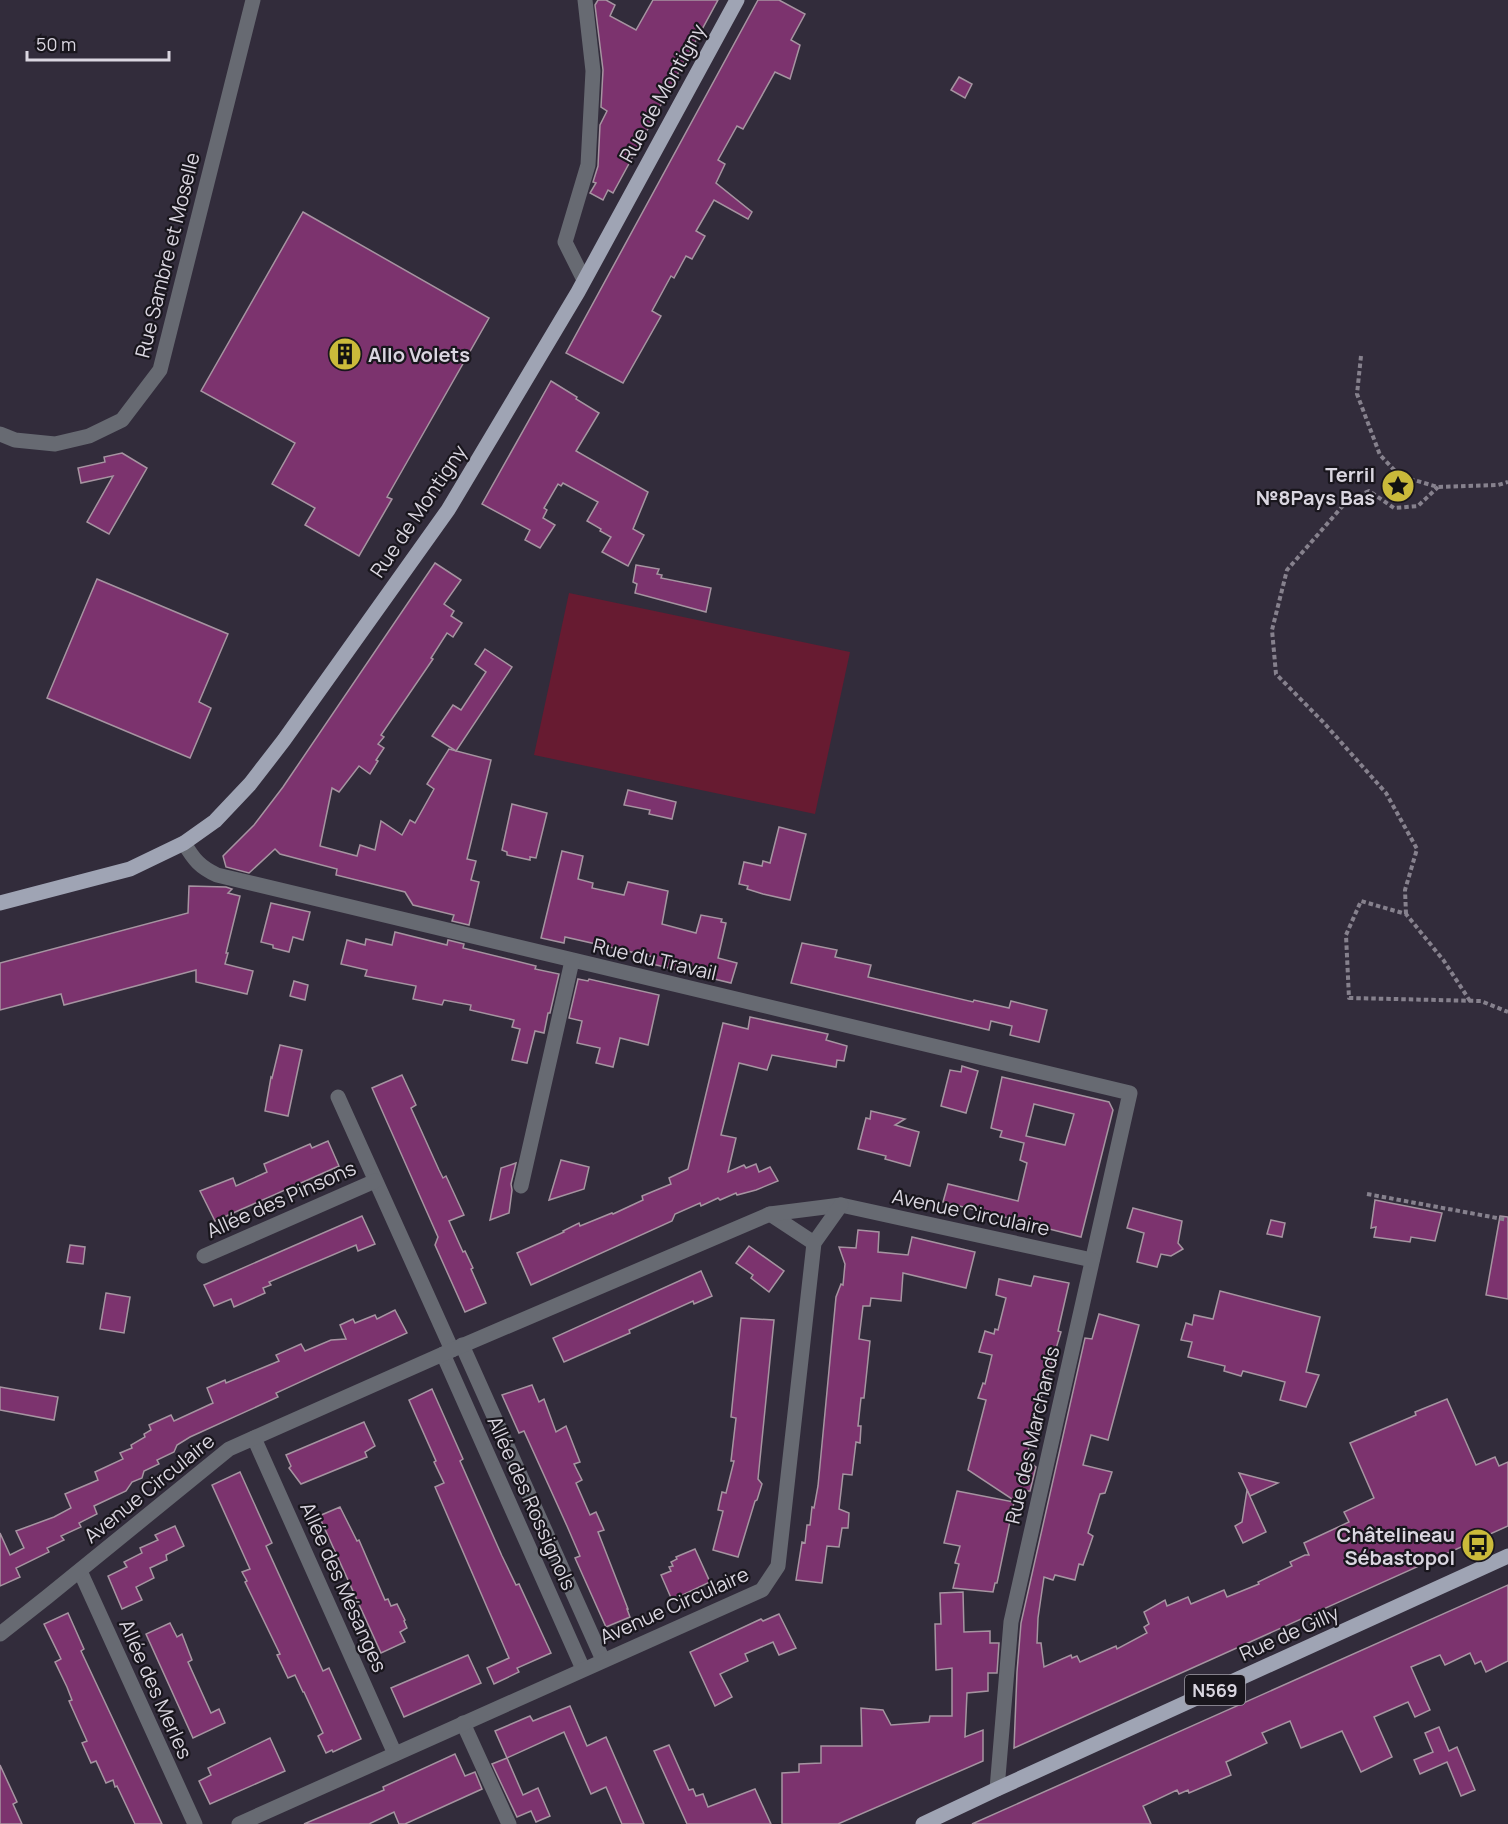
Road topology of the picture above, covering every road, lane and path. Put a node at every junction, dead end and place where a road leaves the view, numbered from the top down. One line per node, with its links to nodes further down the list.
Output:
1 (252, 0): 6 (street, Rue Sambre et Moselle)
2 (585, 0): 4 (street)
3 (736, 0): 4 (main road, Rue de Montigny)
4 (584, 280): 9 (main road, Rue de Montigny)
5 (1361, 356): 8 (path)
6 (0, 434)
7 (1508, 483): 8 (path)
8 (1438, 487): 11 (path)
9 (184, 843): 10 (main road, Rue de Montigny); 12 (street, Rue du Travail)
10 (0, 903)
11 (1406, 914): 13 (path); 13 (path)
12 (572, 961): 15 (street, Rue du Travail); 18 (street)
13 (1470, 1001): 14 (path)
14 (1508, 1012)
15 (1130, 1093): 25 (street, Rue des Marchands)
16 (338, 1097): 17 (street, Allée des Rossignols)
17 (375, 1181): 24 (street, Allée des Pinsons); 26 (street, Allée des Rossignols)
18 (521, 1186)
19 (1367, 1194): 22 (path)
20 (841, 1205): 21 (street, Avenue Circulaire); 23 (street, Avenue Circulaire); 25 (street, Avenue Circulaire)
21 (770, 1214): 23 (street); 26 (street, Avenue Circulaire)
22 (1508, 1221)
23 (814, 1244): 31 (street, Avenue Circulaire)
24 (204, 1256)
25 (1092, 1260): 35 (street, Rue des Marchands)
26 (452, 1350): 27 (street, Avenue Circulaire); 31 (street, Allée des Rossignols); 32 (street, Allée des Rossignols)
27 (254, 1438): 29 (street, Avenue Circulaire); 34 (street, Allée des Mésanges)
28 (1508, 1556): 35 (main road, Rue de Gilly / N569)
29 (80, 1571): 30 (street, Avenue Circulaire); 37 (street, Allée des Merles)
30 (0, 1634)
31 (603, 1660): 32 (street, Avenue Circulaire)
32 (583, 1669): 33 (street, Avenue Circulaire)
33 (463, 1723): 34 (street, Avenue Circulaire); 39 (street)
34 (395, 1754): 38 (street, Avenue Circulaire)
35 (997, 1789): 36 (main road, Rue de Gilly / N569)
36 (938, 1821): 40 (main road, Rue de Gilly / N569)
37 (195, 1824)
38 (238, 1824)
39 (509, 1824)
40 (923, 1824)

